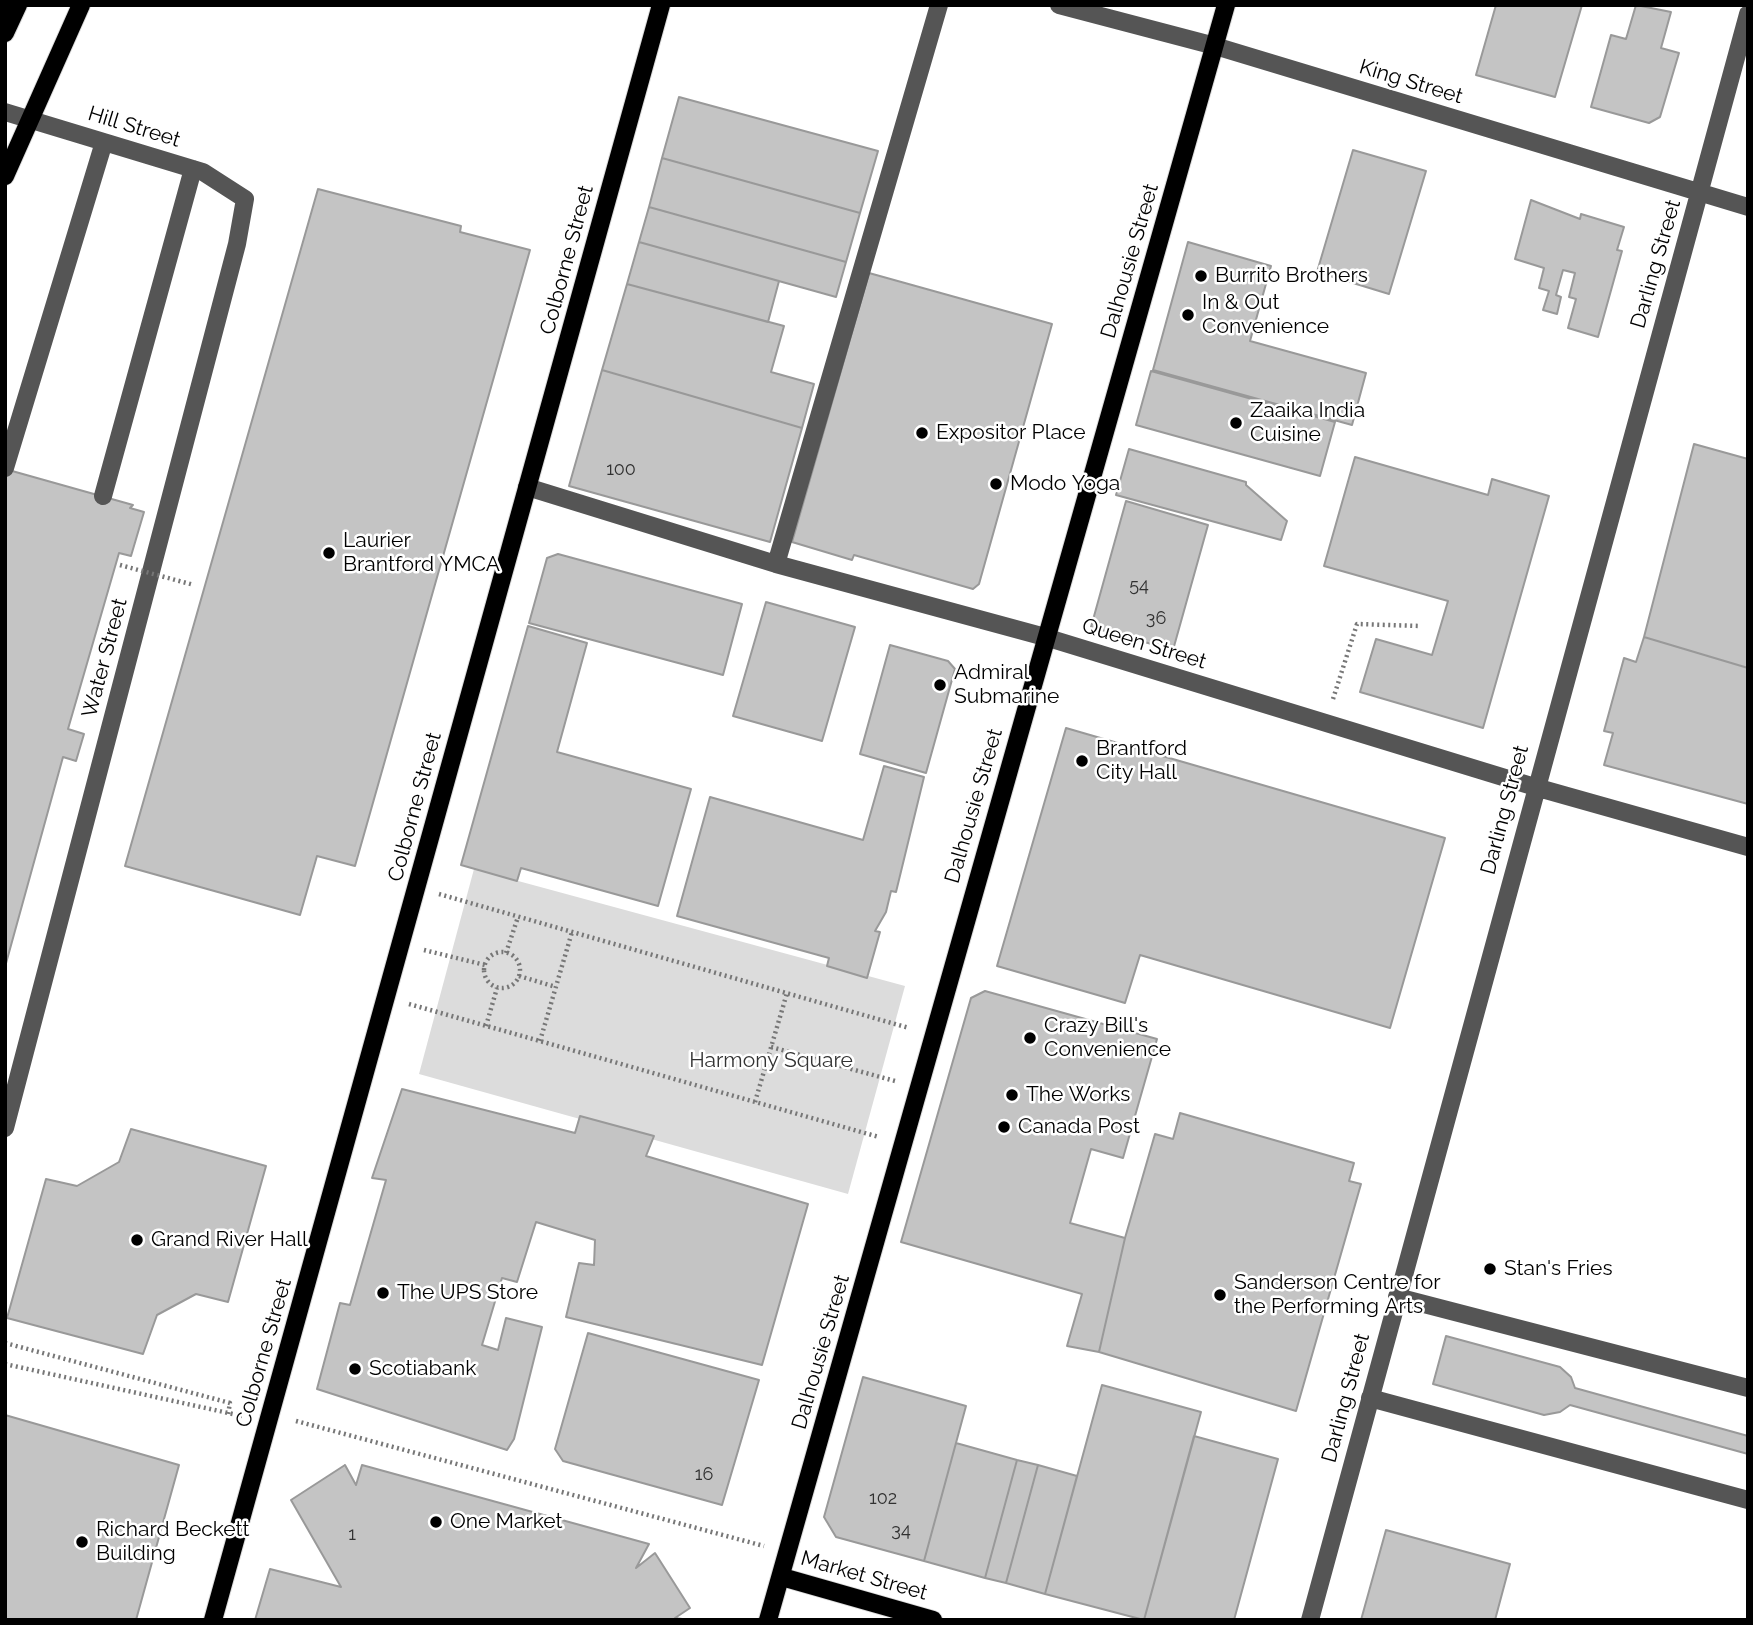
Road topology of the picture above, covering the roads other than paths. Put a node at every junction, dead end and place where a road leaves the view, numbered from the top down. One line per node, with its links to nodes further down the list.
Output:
1 (18, 5): 8 (main road)
2 (81, 5): 11 (main road)
3 (661, 5): 19 (main road, Colborne Street)
4 (939, 5): 21 (street)
5 (1059, 5): 9 (street, King Street)
6 (1226, 5): 9 (main road, Dalhousie Street)
7 (1748, 14): 15 (street, Darling Street)
8 (5, 33)
9 (1215, 46): 15 (street, King Street); 22 (main road, Dalhousie Street)
10 (5, 112): 11 (street, Hill Street)
11 (30, 120): 12 (street, Hill Street); 14 (main road)
12 (104, 142): 13 (street, Hill Street); 18 (street)
13 (193, 169): 16 (street, Hill Street); 20 (street)
14 (5, 176)
15 (1699, 193): 17 (street, King Street); 23 (street, Darling Street)
16 (245, 199): 25 (street, Water Street)
17 (1748, 207)
18 (5, 467)
19 (527, 487): 21 (street, Queen Street); 31 (main road, Colborne Street)
20 (103, 496)
21 (776, 564): 22 (street, Queen Street)
22 (1045, 637): 23 (street, Queen Street); 30 (main road, Dalhousie Street)
23 (1535, 787): 24 (street, Queen Street); 26 (street, Darling Street)
24 (1748, 847)
25 (5, 1128)
26 (1396, 1297): 27 (street); 28 (street, Darling Street)
27 (1748, 1388)
28 (1370, 1398): 29 (street); 34 (street, Darling Street)
29 (1748, 1500)
30 (782, 1577): 32 (main road, Dalhousie Street); 33 (main road, Market Street)
31 (213, 1620)
32 (768, 1620)
33 (933, 1620)
34 (1310, 1620)

